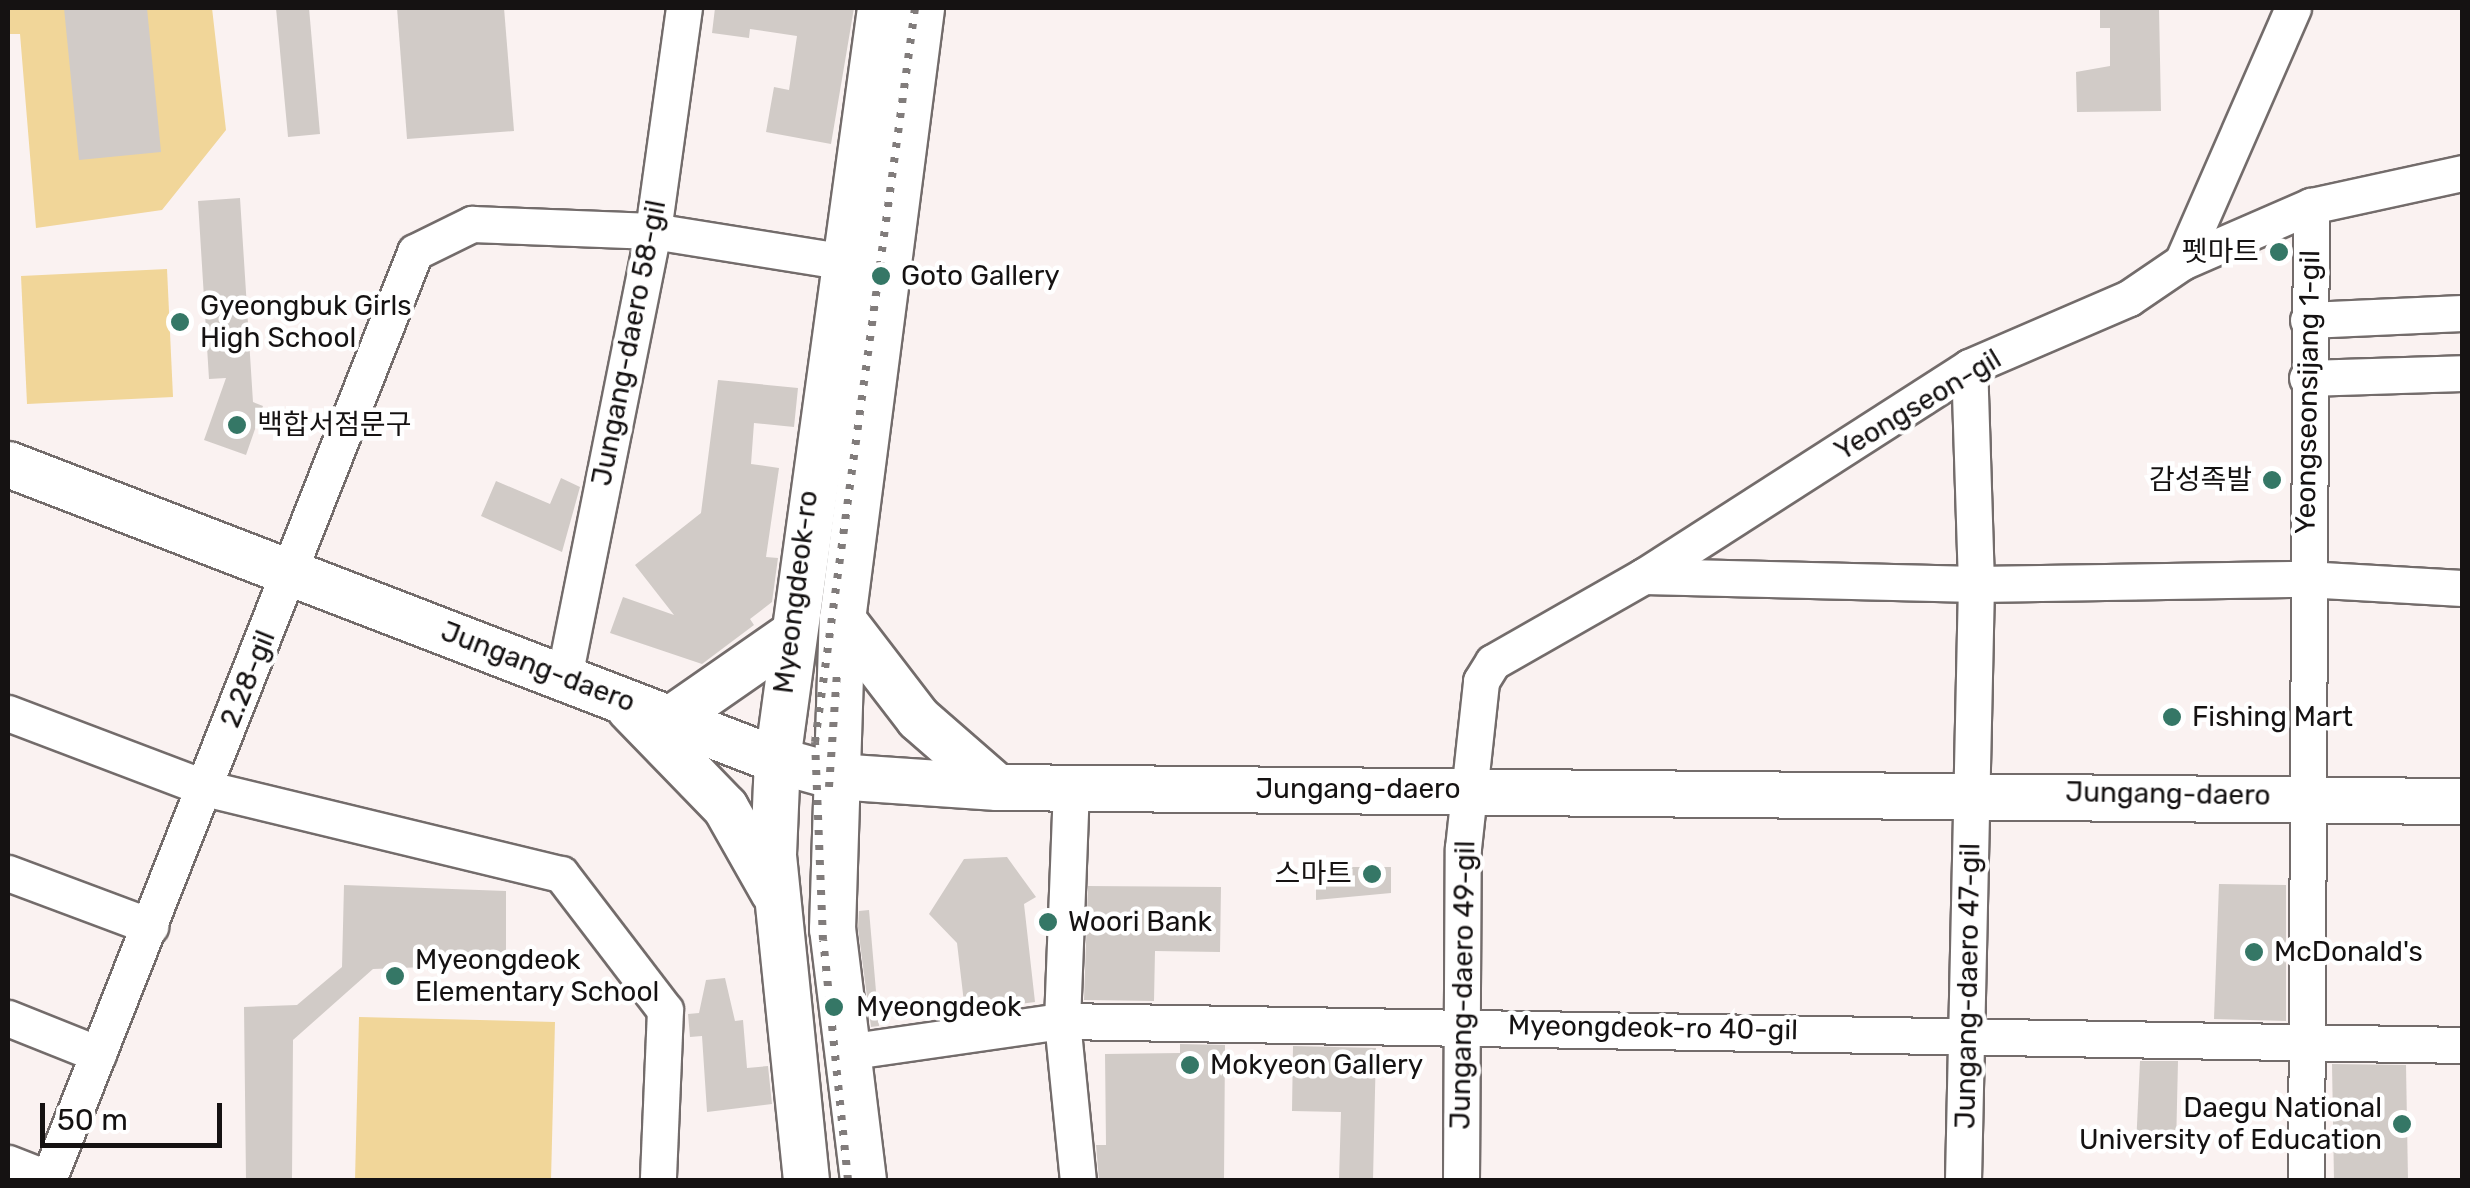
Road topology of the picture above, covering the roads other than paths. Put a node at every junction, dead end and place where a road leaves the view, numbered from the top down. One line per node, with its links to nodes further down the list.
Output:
1 (684, 8): 7 (street, Jungang-daero 58-gil)
2 (880, 8): 9 (main road, Myeongdeok-ro)
3 (922, 8): 9 (main road, Myeongdeok-ro)
4 (2293, 8): 8 (street)
5 (2462, 173): 6 (street, Yeongseon-gil)
6 (2312, 206): 8 (street, Yeongseon-gil); 11 (street, Yeongseonsijang 1-gil)
7 (653, 231): 9 (street); 16 (street); 23 (street, Jungang-daero 58-gil)
8 (2182, 262): 12 (street, Yeongseon-gil)
9 (864, 265): 21 (main road, Myeongdeok-ro); 22 (main road, Myeongdeok-ro)
10 (2462, 313): 11 (street)
11 (2308, 320): 14 (street, Yeongseonsijang 1-gil)
12 (1969, 368): 17 (street, Yeongseon-gil); 19 (street)
13 (2462, 372): 14 (street)
14 (2308, 378): 18 (street, Yeongseonsijang 1-gil)
15 (8, 464): 16 (main road, Jungang-daero)
16 (292, 570): 23 (main road, Jungang-daero); 31 (street, 2.28-gil)
17 (1644, 576): 19 (street); 24 (street, Yeongseon-gil)
18 (2304, 579): 19 (street); 20 (street); 35 (street, Yeongseonsijang 1-gil)
19 (1976, 584): 34 (street)
20 (2462, 588)
21 (842, 619): 29 (main road, Myeongdeok-ro); 30 (main road)
22 (790, 636): 27 (main road); 28 (main road, Myeongdeok-ro)
23 (564, 677): 25 (main road, Jungang-daero)
24 (1481, 681): 33 (street, Jungang-daero 49-gil)
25 (620, 699): 27 (main road, Jungang-daero); 38 (main road)
26 (8, 713): 31 (street)
27 (670, 718): 28 (main road, Jungang-daero)
28 (776, 760): 29 (main road, Jungang-daero); 38 (main road, Myeongdeok-ro)
29 (835, 776): 30 (main road, Jungang-daero); 46 (main road, Myeongdeok-ro)
30 (997, 787): 32 (main road, Jungang-daero)
31 (205, 788): 39 (street, 2.28-gil); 50 (street)
32 (1071, 788): 33 (main road, Jungang-daero); 41 (street)
33 (1470, 790): 34 (main road, Jungang-daero); 42 (street, Jungang-daero 49-gil)
34 (1971, 792): 35 (main road, Jungang-daero); 43 (street, Jungang-daero 47-gil)
35 (2308, 795): 36 (main road, Jungang-daero); 44 (street, Yeongseonsijang 1-gil)
36 (2462, 801)
37 (8, 873): 39 (street)
38 (778, 902): 51 (main road, Myeongdeok-ro)
39 (150, 926): 47 (street, 2.28-gil)
40 (8, 1018): 47 (street)
41 (1062, 1020): 42 (street, Myeongdeok-ro 40-gil); 46 (street, Myeongdeok-ro 40-gil); 53 (street)
42 (1462, 1024): 43 (street, Myeongdeok-ro 40-gil); 54 (street, Jungang-daero 49-gil)
43 (1968, 1035): 44 (street, Myeongdeok-ro 40-gil); 55 (street, Jungang-daero 47-gil)
44 (2306, 1041): 45 (street, Myeongdeok-ro 40-gil); 56 (street, Yeongseonsijang 1-gil)
45 (2462, 1045)
46 (846, 1052): 52 (main road, Myeongdeok-ro)
47 (98, 1054): 49 (street, 2.28-gil)
48 (8, 1163): 49 (street, 2.28-gil)
49 (48, 1180)
50 (658, 1180)
51 (806, 1180)
52 (863, 1180)
53 (1078, 1180)
54 (1461, 1180)
55 (1964, 1180)
56 (2306, 1180)

